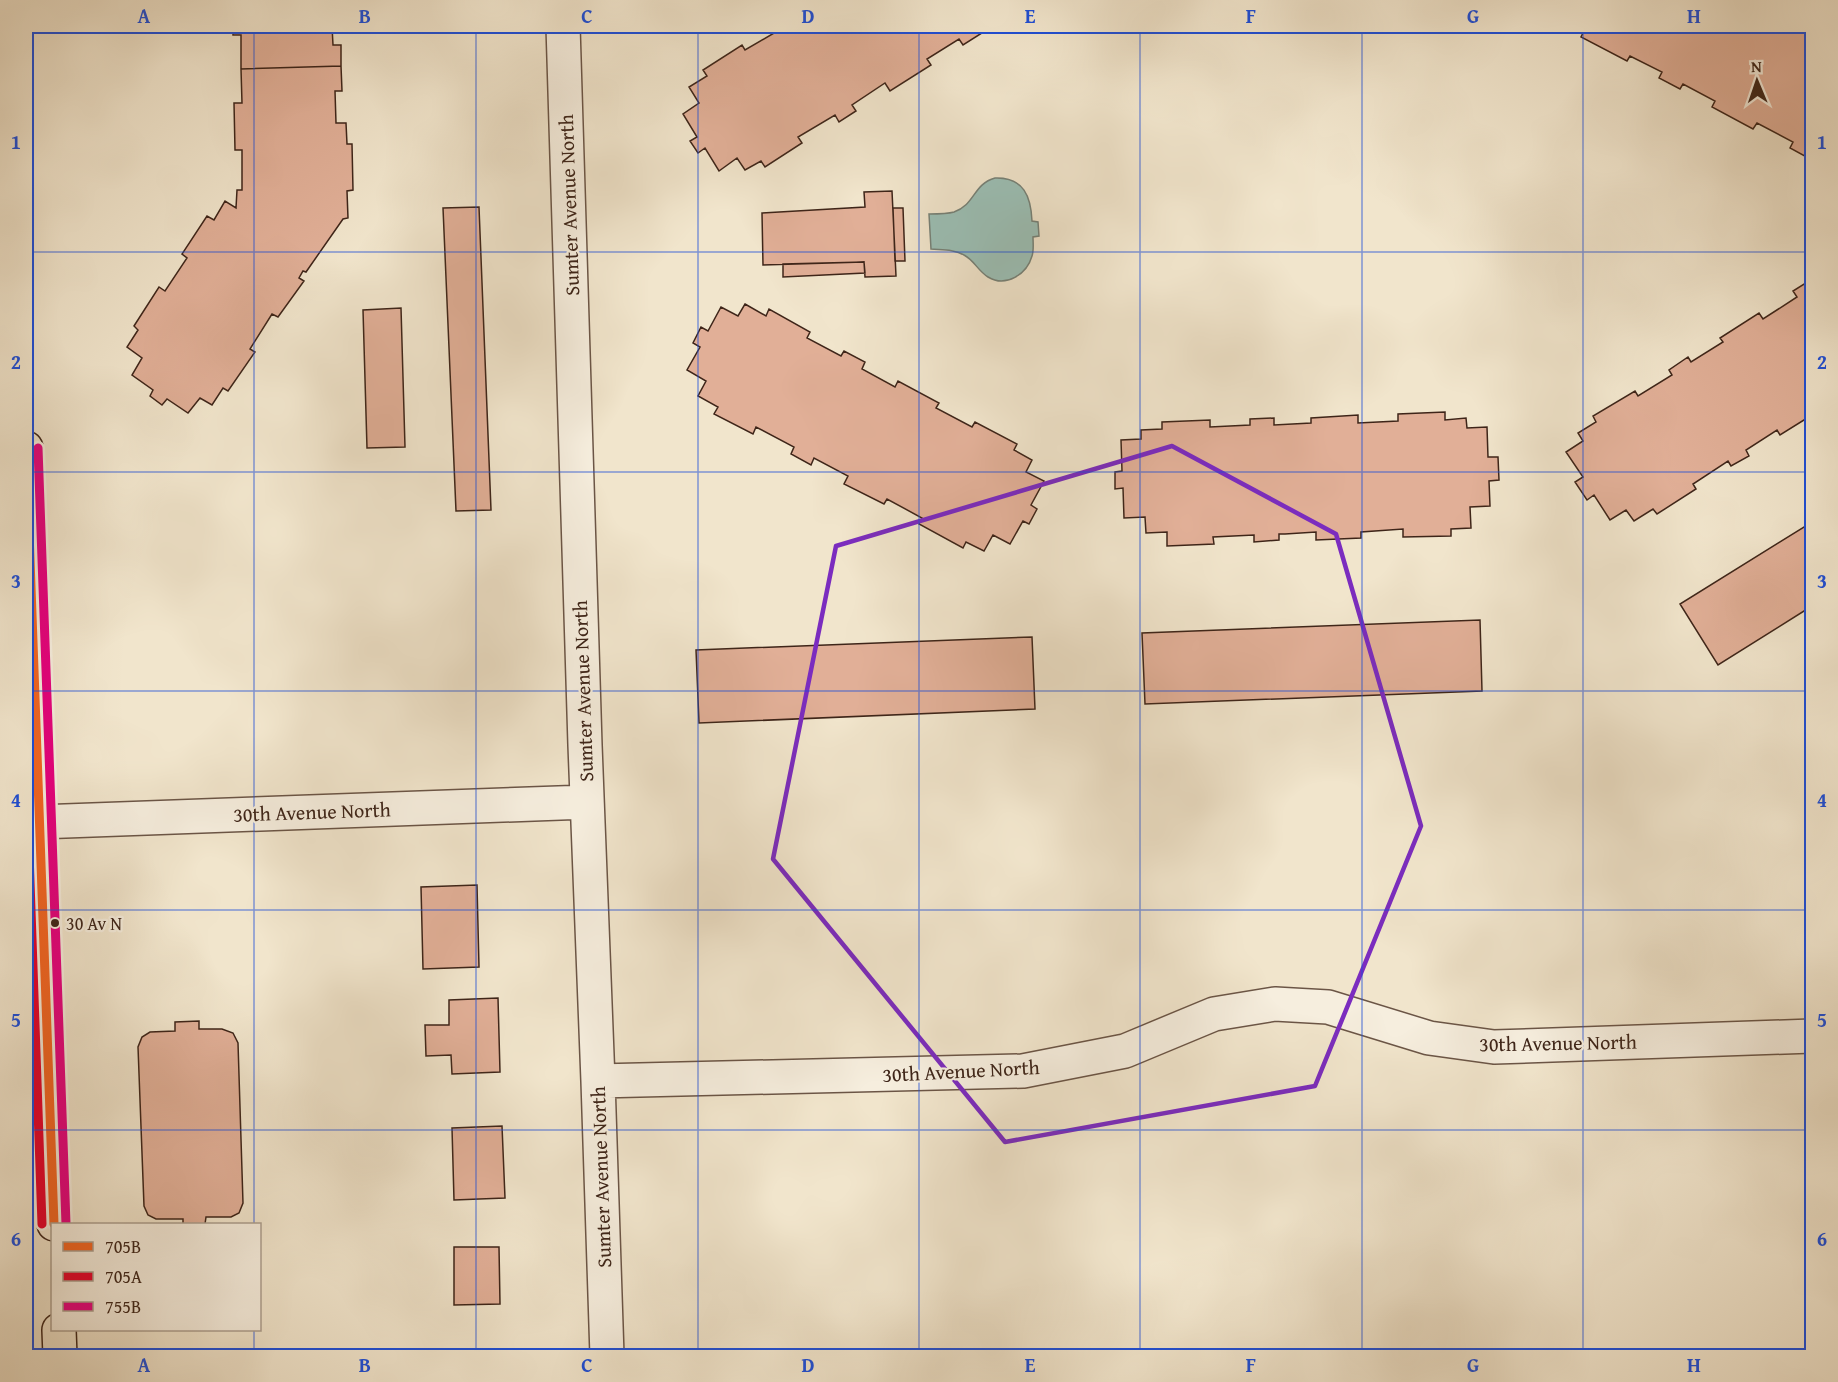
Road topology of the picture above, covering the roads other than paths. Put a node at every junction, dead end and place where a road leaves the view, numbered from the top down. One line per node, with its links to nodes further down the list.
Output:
1 (563, 26): 3 (street, Sumter Avenue North)
2 (26, 448): 4 (main road)
3 (586, 802): 4 (street, 30th Avenue North); 6 (street, Sumter Avenue North)
4 (38, 822): 7 (main road)
5 (1812, 1036): 6 (street, 30th Avenue North)
6 (598, 1082): 11 (street, Sumter Avenue North)
7 (37, 1114): 8 (main road)
8 (54, 1223)
9 (59, 1331): 10 (main road)
10 (60, 1356)
11 (607, 1356)

